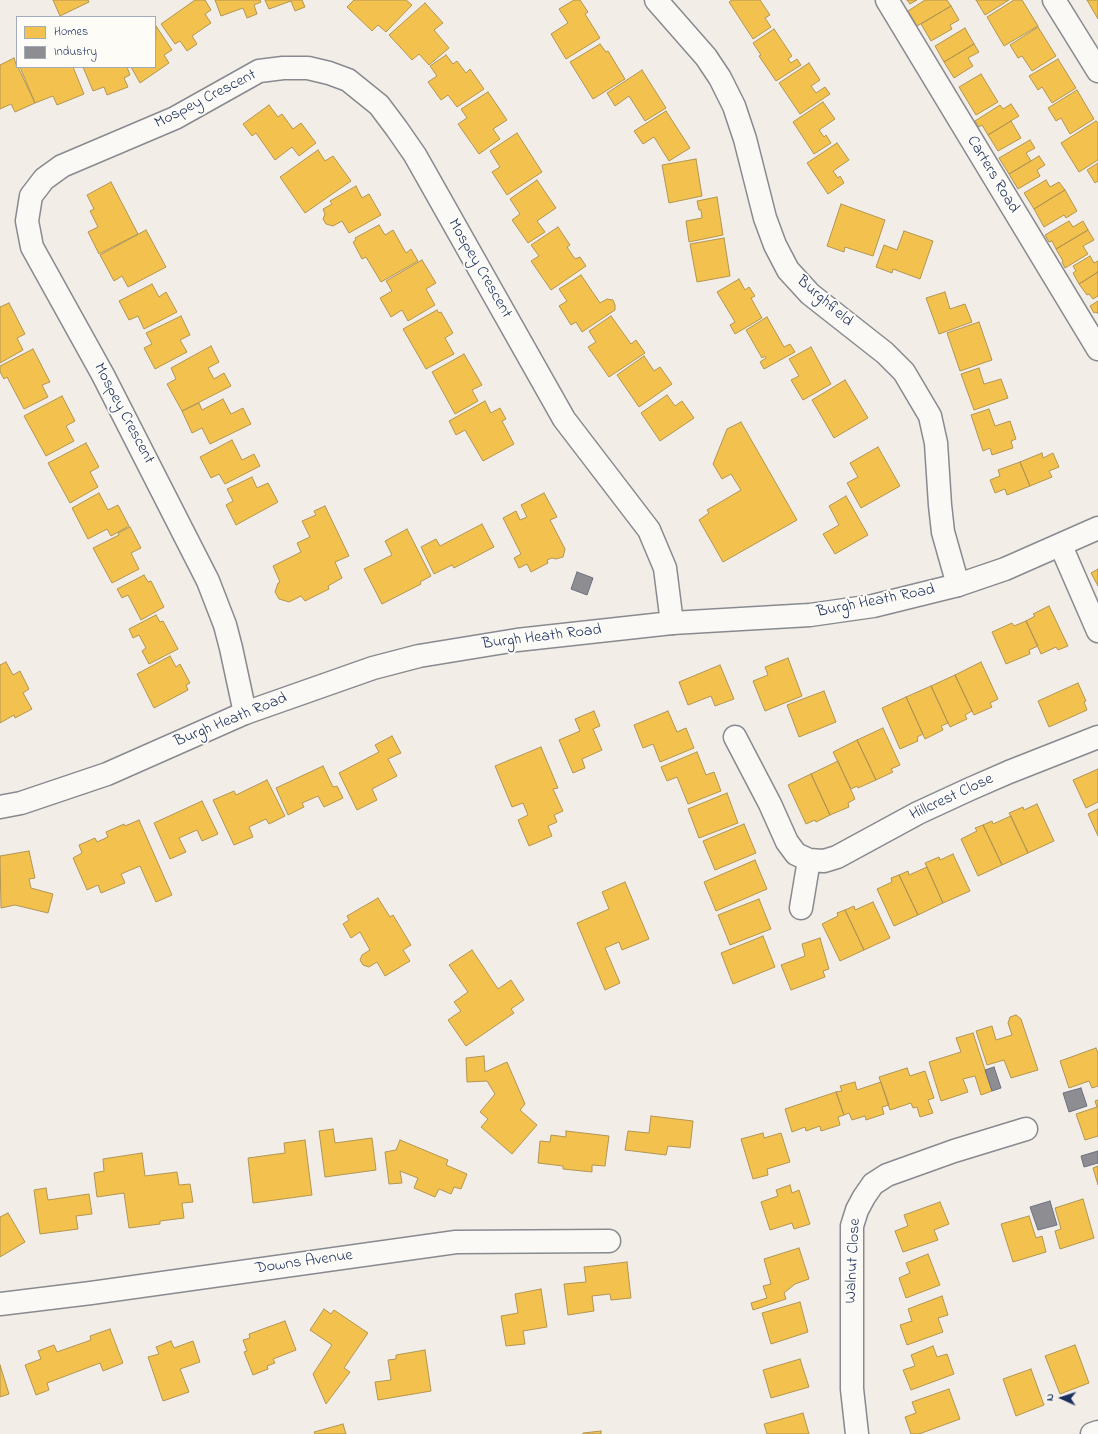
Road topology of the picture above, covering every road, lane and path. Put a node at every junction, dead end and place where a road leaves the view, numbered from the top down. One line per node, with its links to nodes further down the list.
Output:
1 (656, 0): 8 (street, Burghfield)
2 (887, 0): 5 (street, Carters Road)
3 (1054, 0): 4 (street)
4 (1098, 71)
5 (1098, 349)
6 (1098, 528): 7 (street, Burgh Heath Road)
7 (1061, 546): 8 (street, Burgh Heath Road); 10 (street)
8 (958, 585): 9 (street, Burgh Heath Road)
9 (672, 623): 11 (street, Burgh Heath Road); 11 (street, Mospey Crescent)
10 (1098, 631)
11 (245, 713): 14 (street, Burgh Heath Road)
12 (735, 737): 15 (street)
13 (1098, 737): 15 (street, Hillcrest Close)
14 (0, 807)
15 (809, 860): 16 (street)
16 (801, 908)
17 (1026, 1129): 21 (street, Walnut Close)
18 (609, 1241): 19 (street, Downs Avenue)
19 (0, 1304)
20 (1098, 1432): 22 (street)
21 (857, 1434)
22 (1092, 1434)

